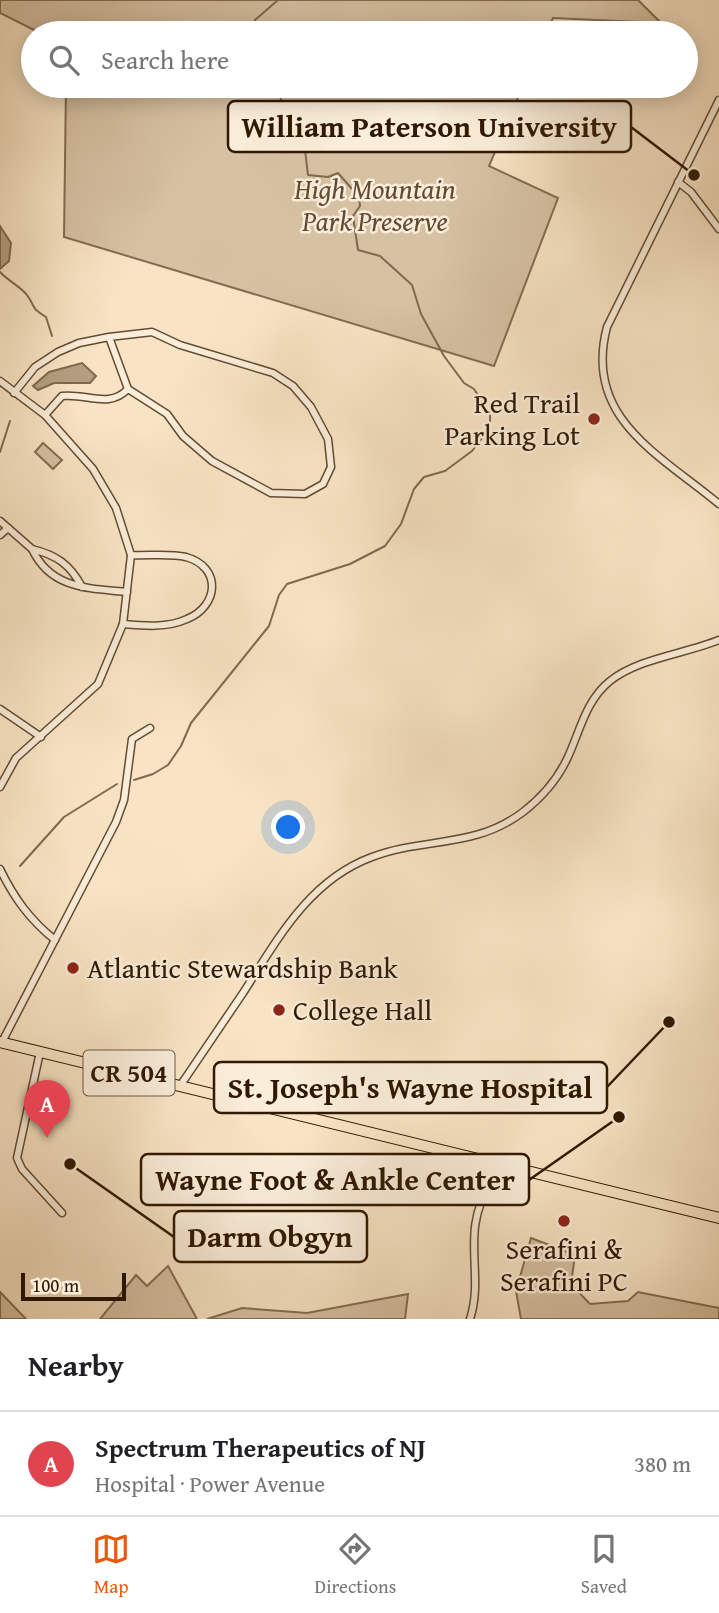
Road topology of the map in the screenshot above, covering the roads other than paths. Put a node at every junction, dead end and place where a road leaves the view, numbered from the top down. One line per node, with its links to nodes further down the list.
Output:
1 (719, 100): 2 (street)
2 (678, 182): 3 (street); 9 (street)
3 (719, 229)
4 (109, 337): 6 (street); 6 (street); 7 (street)
5 (0, 381): 7 (street)
6 (128, 389): 8 (street)
7 (14, 393): 8 (street)
8 (45, 415): 14 (street)
9 (719, 504)
10 (0, 521): 11 (street)
11 (8, 528): 12 (street); 13 (street)
12 (0, 535)
13 (32, 549): 15 (street); 15 (street)
14 (131, 555): 16 (street); 17 (street)
15 (82, 587): 16 (street)
16 (127, 592): 17 (street)
17 (123, 624): 22 (street)
18 (716, 641): 19 (street); 28 (street)
19 (719, 651)
20 (0, 709): 22 (street)
21 (150, 728): 25 (street)
22 (41, 737): 23 (street)
23 (0, 787)
24 (0, 869): 25 (street)
25 (55, 940): 26 (street)
26 (1, 1042): 27 (main road, CR 504)
27 (40, 1052): 28 (main road, CR 504); 32 (street)
28 (180, 1086): 29 (main road, CR 504)
29 (452, 1153): 30 (main road, CR 504); 31 (street)
30 (534, 1174): 31 (street); 33 (main road, CR 504)
31 (482, 1197): 34 (street)
32 (62, 1213)
33 (719, 1219)
34 (470, 1319)

